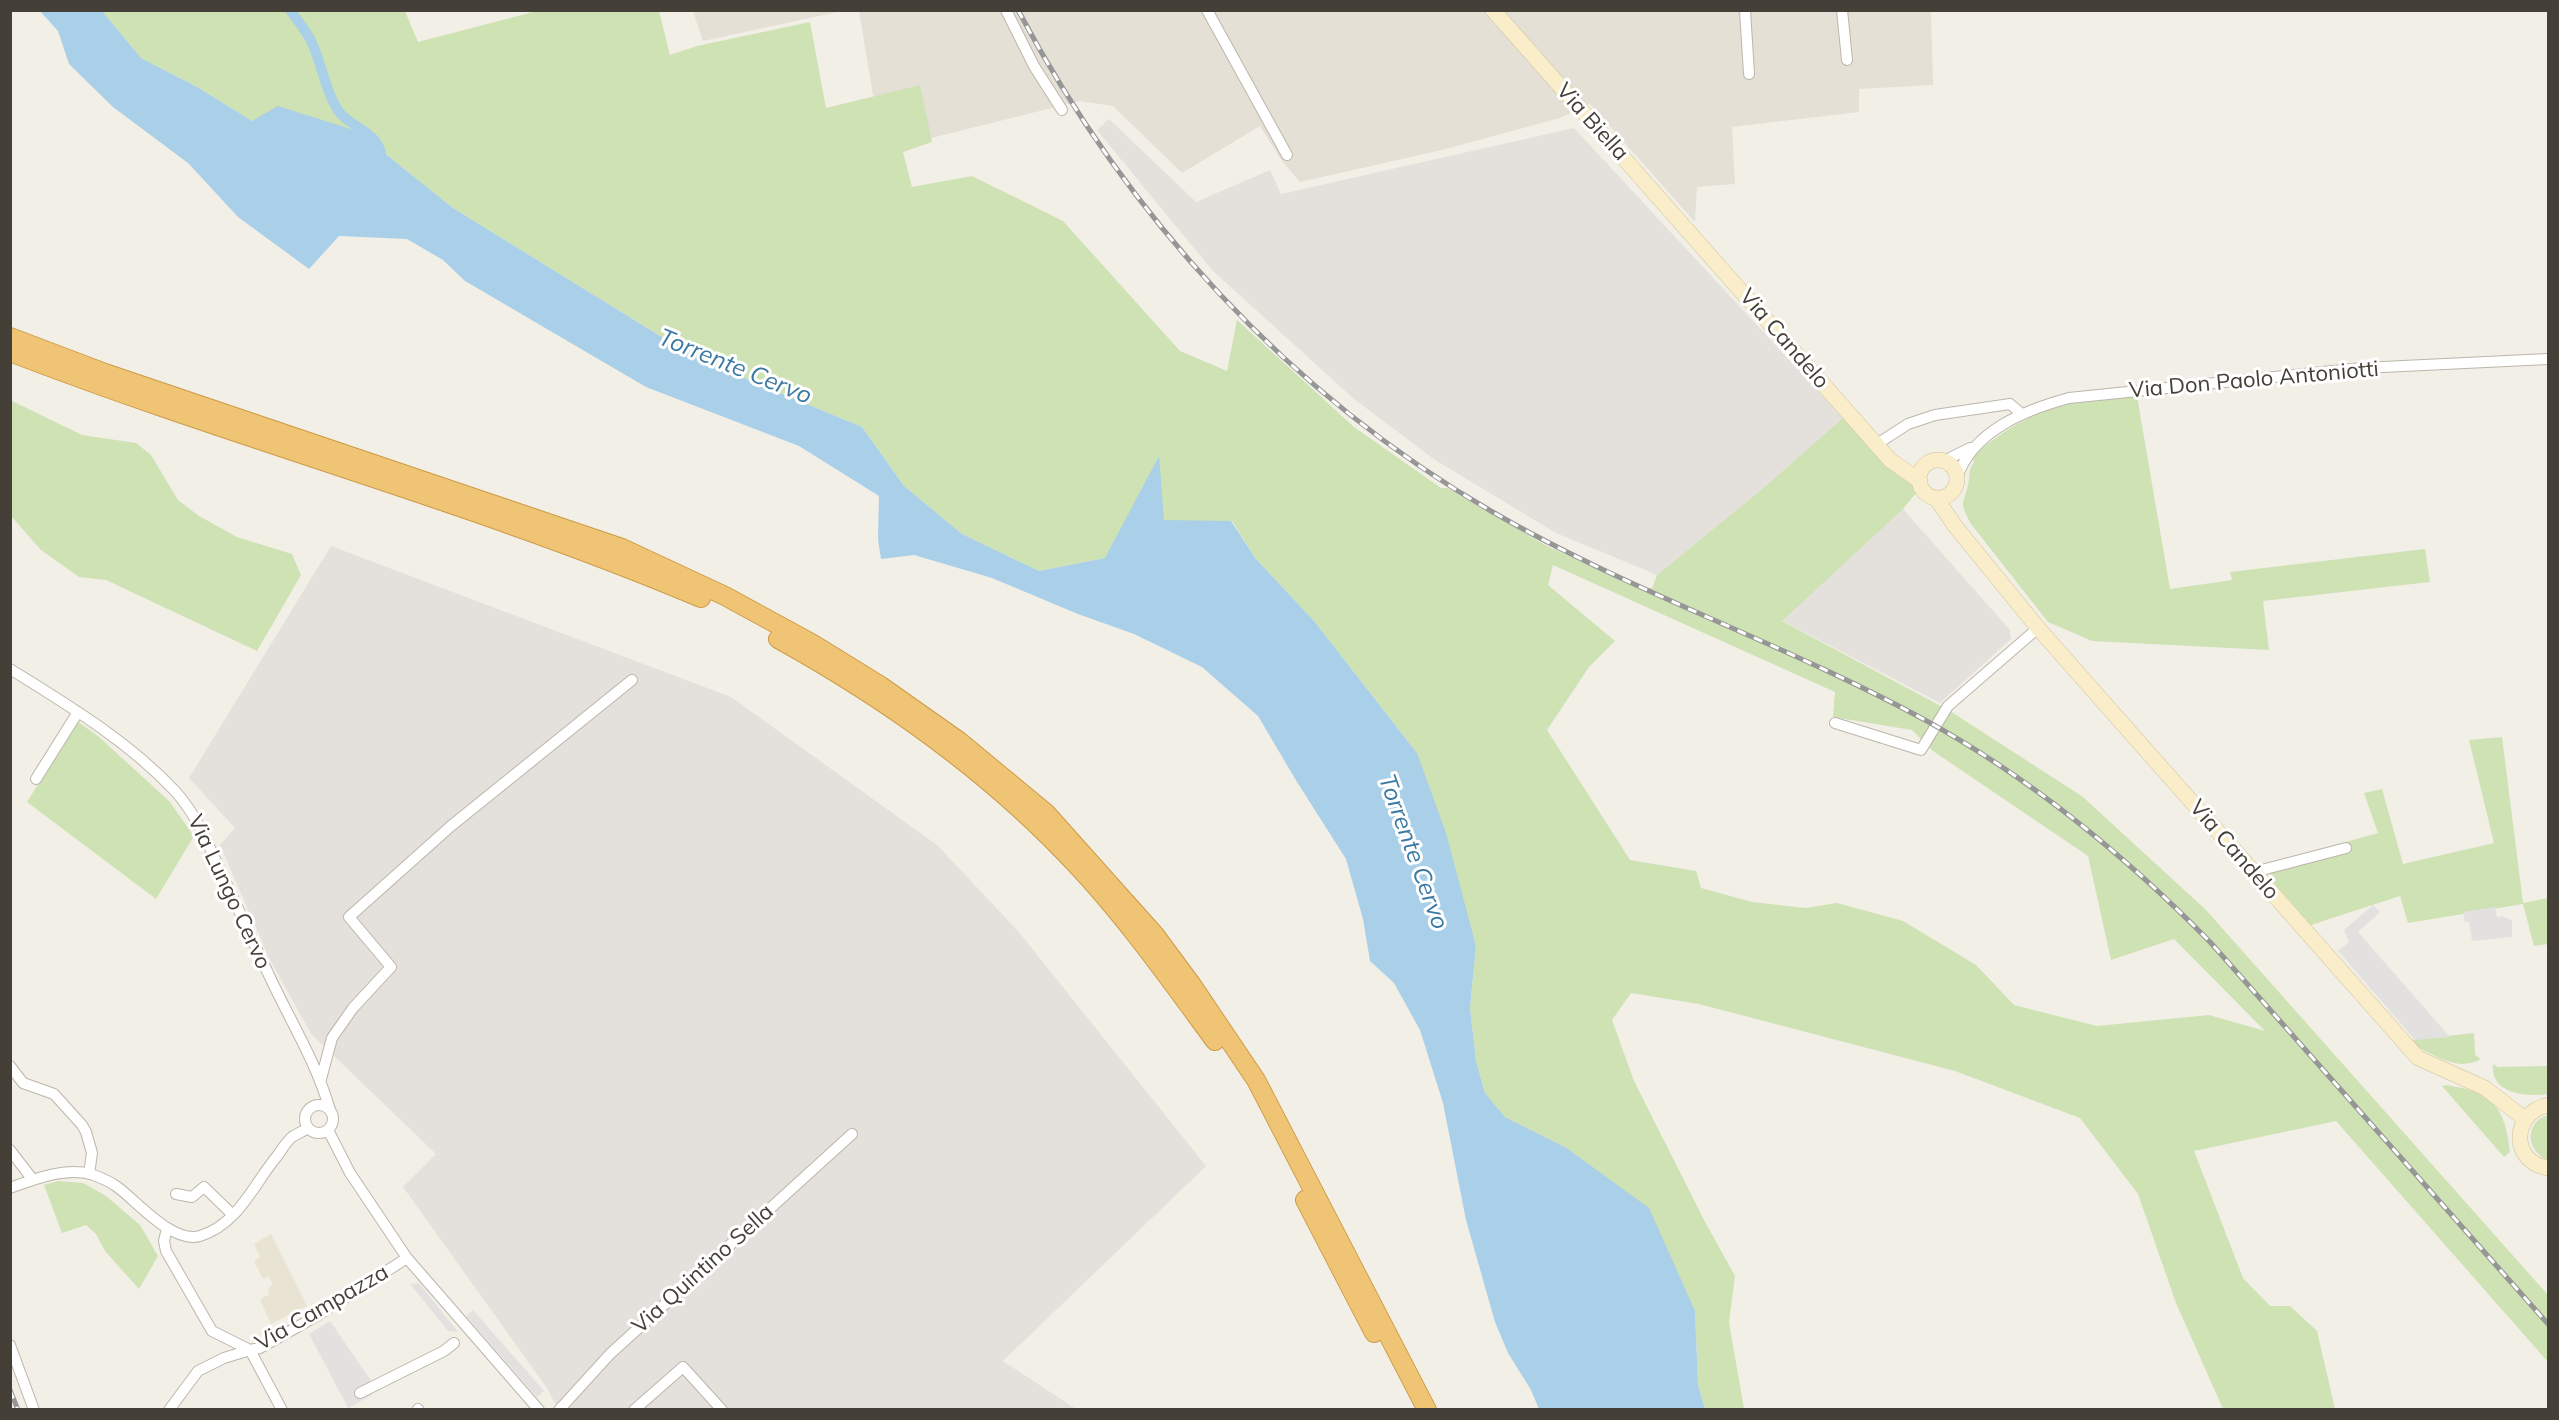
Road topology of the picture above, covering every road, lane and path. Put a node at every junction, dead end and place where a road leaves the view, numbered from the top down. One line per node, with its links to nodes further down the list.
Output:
1 (1006, 10): 8 (street)
2 (1207, 10): 9 (street)
3 (1493, 10): 10 (street, Via Biella)
4 (1745, 10): 7 (street)
5 (1842, 10): 6 (street)
6 (1846, 60)
7 (1749, 74)
8 (1062, 110)
9 (1287, 155)
10 (1691, 233): 15 (street, Via Candelo)
11 (10, 337): 61 (highway)
12 (10, 352): 60 (highway)
13 (2548, 359): 14 (street, Via Don Paolo Antoniotti)
14 (2022, 414): 15 (street); 16 (street, Via Don Paolo Antoniotti)
15 (1877, 444): 17 (street, Via Candelo); 18 (street, Via Candelo)
16 (1973, 446): 17 (street, Via Don Paolo Antoniotti); 19 (street, Via Don Paolo Antoniotti)
17 (1937, 462): 18 (street); 19 (street)
18 (1920, 481): 20 (street)
19 (1954, 485): 20 (street); 21 (street, Via Candelo)
20 (1936, 498): 21 (street, Via Candelo)
21 (1972, 544): 22 (street, Via Candelo)
22 (2038, 628): 26 (street); 29 (street, Via Candelo)
23 (10, 669): 25 (street, Via Lungo Cervo)
24 (632, 680): 31 (street)
25 (78, 712): 27 (street); 31 (street, Via Lungo Cervo)
26 (1835, 723)
27 (36, 779)
28 (2346, 848): 29 (street)
29 (2254, 872): 36 (street, Via Candelo)
30 (10, 1066): 42 (street)
31 (321, 1079): 32 (street, Via Lungo Cervo)
32 (325, 1092): 34 (street); 35 (street, Via Lungo Cervo)
33 (2548, 1105): 36 (street)
34 (311, 1107): 35 (street); 37 (street)
35 (330, 1110): 38 (street)
36 (2525, 1119): 41 (street)
37 (308, 1128): 38 (street); 46 (street)
38 (328, 1130): 48 (street)
39 (852, 1134): 57 (street, Via Quintino Sella)
40 (10, 1150): 43 (street)
41 (2548, 1168)
42 (89, 1174): 43 (street); 47 (street)
43 (33, 1180): 44 (street)
44 (10, 1188)
45 (176, 1194): 46 (street)
46 (233, 1215): 47 (street)
47 (168, 1228): 51 (street, Via Campazza)
48 (407, 1258): 51 (street, Via Campazza); 56 (street)
49 (454, 1343): 52 (street)
50 (10, 1345): 53 (street)
51 (250, 1350): 54 (street); 55 (street)
52 (360, 1393)
53 (34, 1410)
54 (169, 1410)
55 (282, 1410)
56 (538, 1410)
57 (559, 1410)
58 (634, 1410): 59 (street)
59 (722, 1410)
60 (1414, 1410)
61 (1427, 1410)

